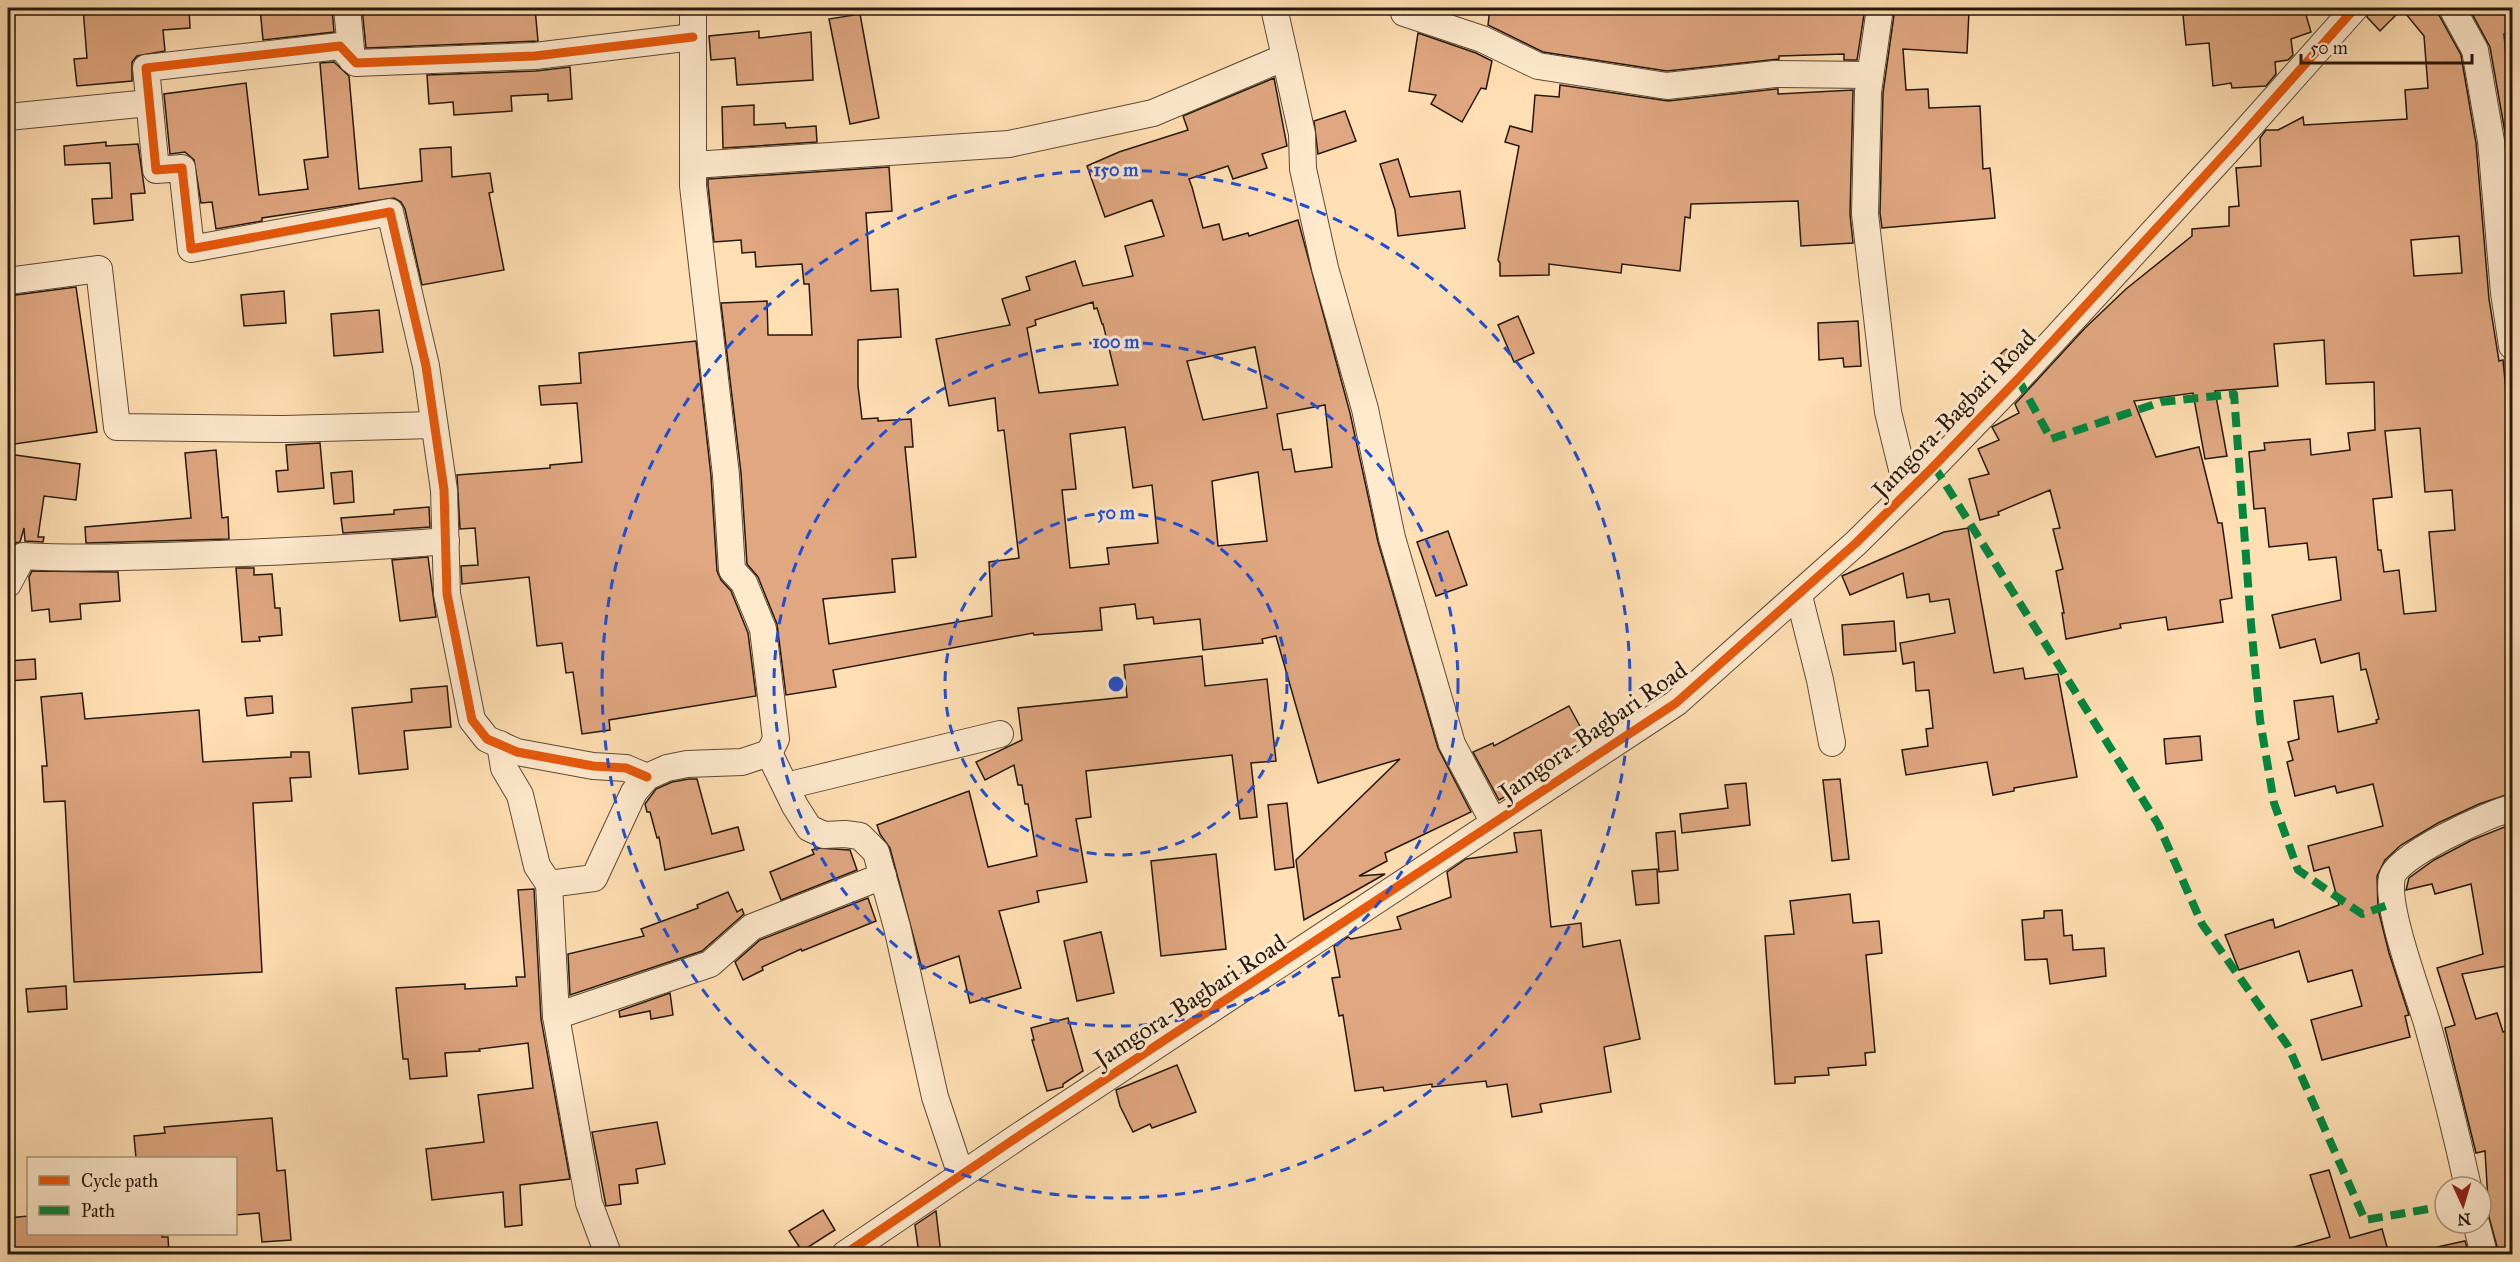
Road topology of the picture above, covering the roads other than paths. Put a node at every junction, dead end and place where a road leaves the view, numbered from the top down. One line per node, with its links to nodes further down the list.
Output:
1 (347, 8): 10 (street)
2 (693, 8): 8 (street)
3 (1274, 8): 9 (street)
4 (1404, 8): 11 (street)
5 (1880, 8): 11 (street)
6 (2355, 8): 18 (street, Jamgora-Bagbari Road)
7 (2452, 8): 16 (street)
8 (693, 37): 10 (street); 14 (street)
9 (1286, 57): 14 (street); 29 (street)
10 (352, 60): 12 (street)
11 (1870, 75): 18 (street)
12 (149, 103): 13 (street); 17 (street)
13 (8, 117)
14 (693, 165): 25 (street)
15 (8, 281): 17 (street)
16 (2512, 346)
17 (434, 425): 19 (street)
18 (1907, 490): 21 (street, Jamgora-Bagbari Road)
19 (446, 541): 20 (street); 24 (street)
20 (8, 584)
21 (1799, 596): 23 (street); 29 (street, Jamgora-Bagbari Road)
22 (1000, 734): 27 (street)
23 (1832, 743)
24 (500, 744): 26 (street); 31 (street)
25 (769, 753): 26 (street); 27 (street)
26 (647, 777): 31 (street)
27 (786, 786): 30 (street)
28 (2512, 808): 34 (street)
29 (1494, 824): 33 (street, Jamgora-Bagbari Road)
30 (883, 876): 32 (street); 33 (street)
31 (549, 884): 32 (street)
32 (556, 1016): 36 (street)
33 (961, 1175): 37 (street, Jamgora-Bagbari Road)
34 (2465, 1175)
35 (2479, 1235): 38 (street)
36 (608, 1254)
37 (845, 1254)
38 (2484, 1254)

